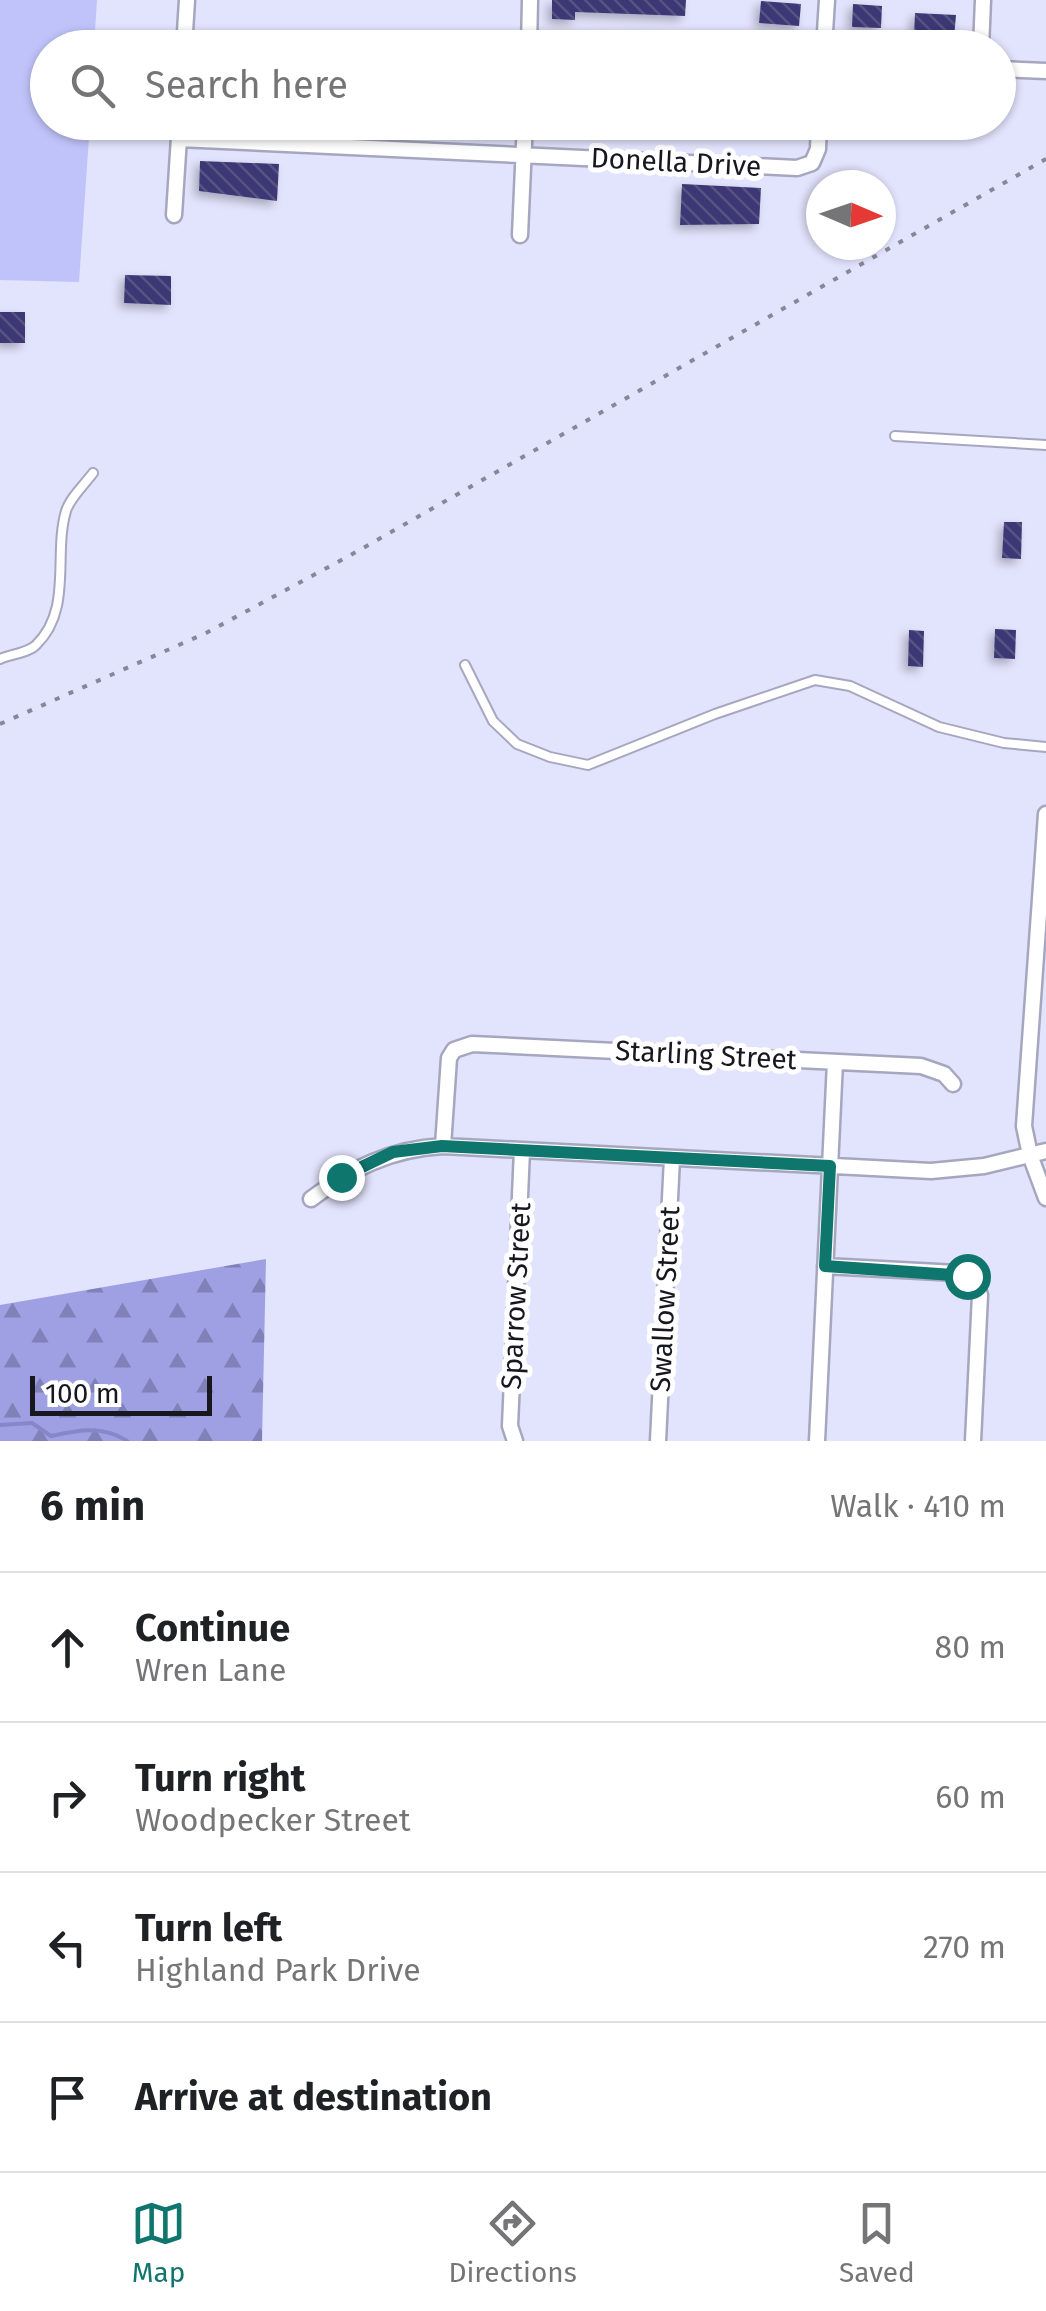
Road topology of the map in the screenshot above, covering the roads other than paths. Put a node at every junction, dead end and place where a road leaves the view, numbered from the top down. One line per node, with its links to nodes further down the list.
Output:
1 (187, 0): 5 (street)
2 (530, 0): 6 (street)
3 (827, 0): 7 (street)
4 (983, 0): 8 (street)
5 (185, 30)
6 (529, 30)
7 (825, 30)
8 (981, 30)
9 (1016, 70): 10 (street)
10 (1046, 71)
11 (178, 140): 16 (street)
12 (317, 140): 15 (street, Donella Drive)
13 (525, 140): 15 (street)
14 (818, 140): 15 (street, Donella Drive)
15 (524, 155): 17 (street)
16 (174, 215)
17 (520, 235)
18 (895, 436): 19 (lane)
19 (1046, 445)
20 (92, 473): 21 (lane)
21 (0, 659)
22 (465, 665): 23 (lane)
23 (1046, 747)
24 (1046, 814): 25 (street)
25 (1042, 919): 31 (street)
26 (836, 1062): 27 (street, Starling Street); 28 (street, Starling Street); 33 (street)
27 (953, 1084)
28 (442, 1146): 29 (street); 35 (street)
29 (522, 1150): 32 (street); 37 (street, Sparrow Street)
30 (1046, 1151): 31 (street)
31 (1030, 1155): 33 (street); 34 (street)
32 (672, 1158): 33 (street); 38 (street, Swallow Street)
33 (830, 1166): 36 (street)
34 (1046, 1198)
35 (312, 1199)
36 (825, 1266): 39 (street); 40 (street)
37 (515, 1441)
38 (658, 1441)
39 (817, 1441)
40 (973, 1441)

